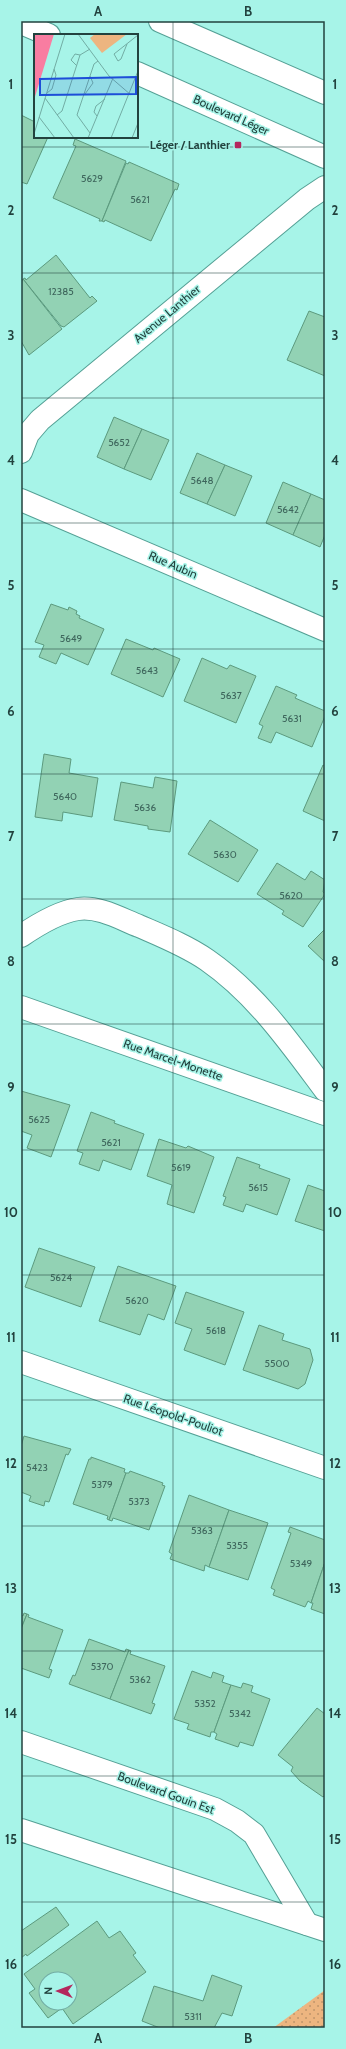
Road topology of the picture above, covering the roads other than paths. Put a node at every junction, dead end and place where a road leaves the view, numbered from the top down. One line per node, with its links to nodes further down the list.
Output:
1 (160, 21): 5 (street)
2 (21, 23): 3 (street)
3 (47, 34)
4 (138, 73): 6 (street, Boulevard Léger)
5 (325, 93)
6 (325, 157)
7 (325, 187): 8 (street, Avenue Lanthier)
8 (21, 452)
9 (21, 500): 10 (street, Rue Aubin)
10 (325, 630)
11 (21, 936): 13 (street)
12 (21, 1007): 14 (street, Rue Marcel-Monette)
13 (325, 1090)
14 (325, 1114)
15 (21, 1362): 16 (street, Rue Léopold-Pouliot)
16 (325, 1468)
17 (21, 1742): 19 (street, Boulevard Gouin Est)
18 (21, 1830): 19 (street, Boulevard Gouin Est)
19 (316, 1927)

